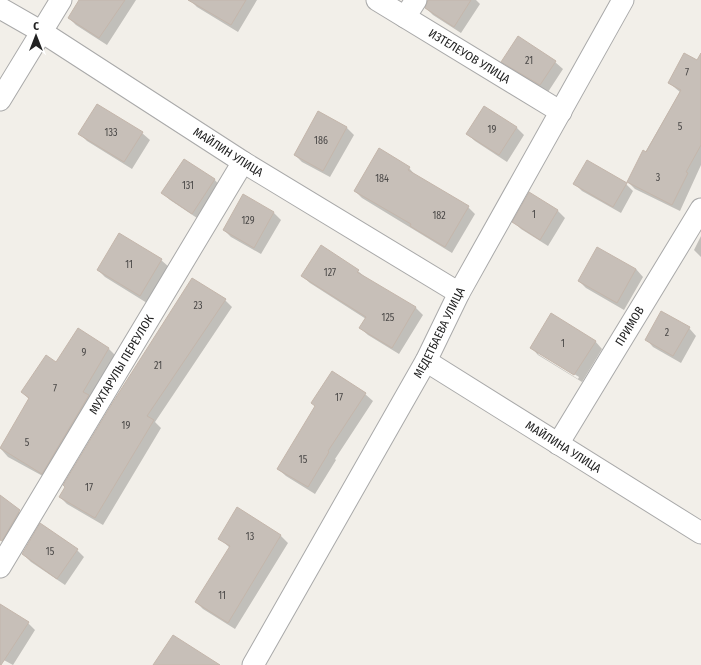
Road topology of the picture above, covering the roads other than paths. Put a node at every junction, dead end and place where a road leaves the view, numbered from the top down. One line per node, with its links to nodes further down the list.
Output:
1 (61, 0): 6 (street)
2 (378, 0): 5 (street, ИЗТЕЛЕУОВ УЛИЦА)
3 (623, 0): 8 (street, МЕДЕТБАЕВА УЛИЦА)
4 (0, 8): 6 (street, МАЙЛИН УЛИЦА)
5 (411, 9): 8 (street, ИЗТЕЛЕУОВ УЛИЦА)
6 (42, 32): 7 (street); 9 (street, МАЙЛИН УЛИЦА)
7 (0, 100)
8 (560, 112): 11 (street, МЕДЕТБАЕВА УЛИЦА)
9 (243, 162): 11 (street, МАЙЛИН УЛИЦА); 15 (street, МУХТАРУЛЫ ПЕРЕУЛОК)
10 (701, 209): 13 (street, ПРИМОВ)
11 (459, 293): 12 (street, МЕДЕТБАЕВА УЛИЦА)
12 (426, 361): 13 (street, МАЙЛИНА УЛИЦА); 16 (street, МЕДЕТБАЕВА УЛИЦА)
13 (558, 444): 14 (street, МАЙЛИНА УЛИЦА)
14 (701, 533)
15 (0, 567)
16 (253, 665)

